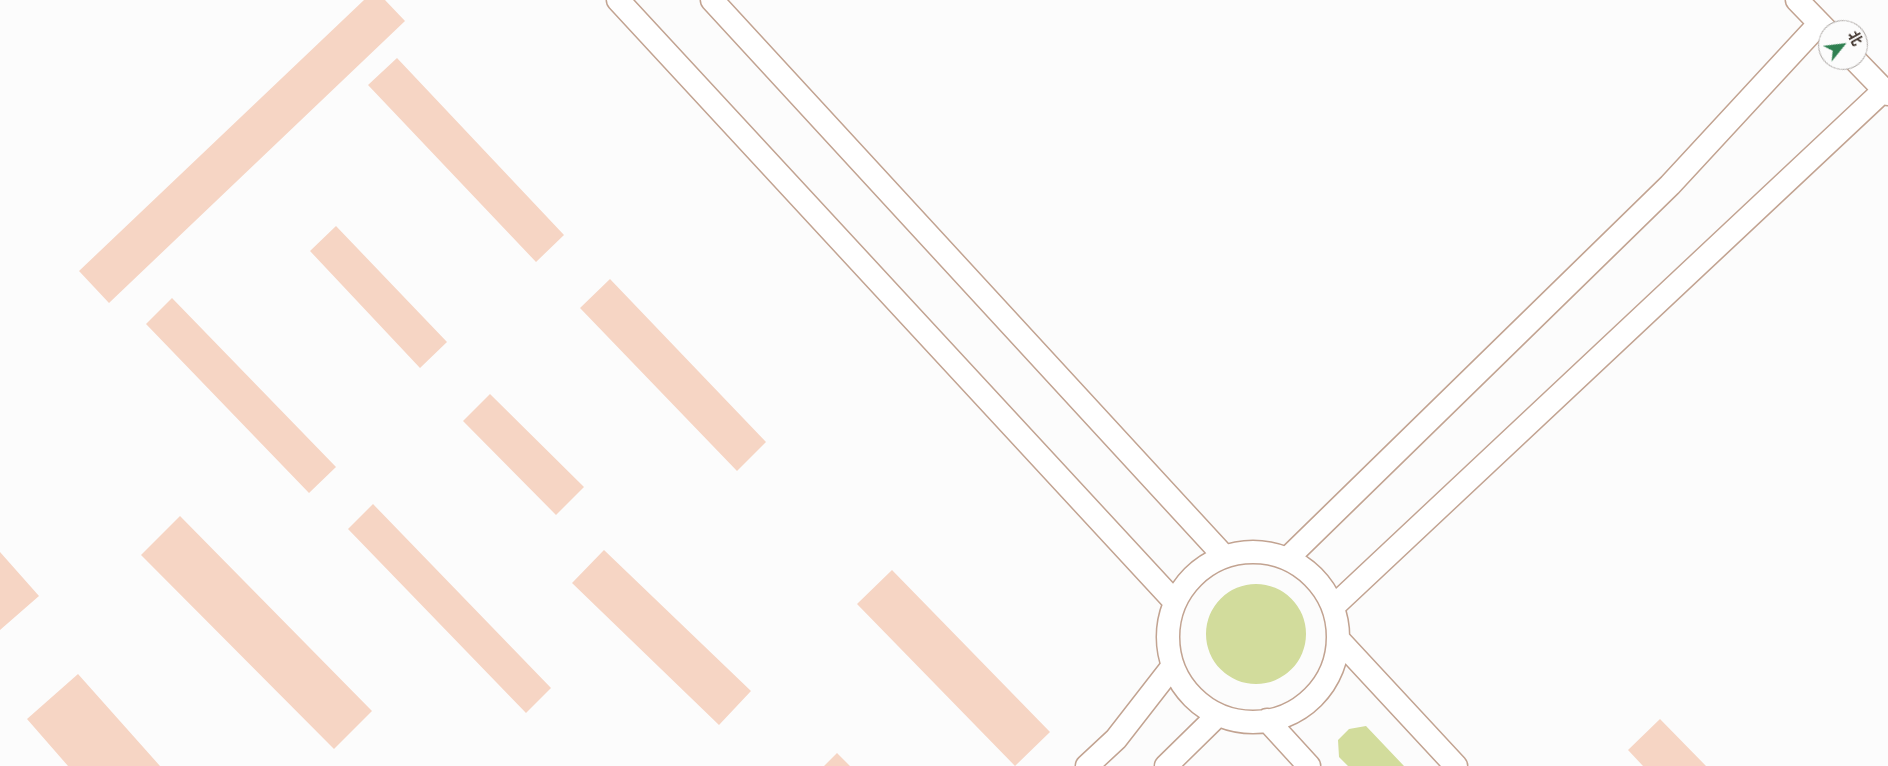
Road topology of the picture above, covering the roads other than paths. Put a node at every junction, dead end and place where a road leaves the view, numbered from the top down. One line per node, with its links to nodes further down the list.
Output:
1 (618, 0): 10 (street)
2 (712, 0): 8 (street)
3 (1796, 0): 4 (street)
4 (1818, 22)
5 (1818, 34): 9 (street)
6 (1865, 70): 7 (street)
7 (1886, 92): 11 (street)
8 (1222, 555): 9 (street); 10 (street)
9 (1289, 558): 11 (street)
10 (1174, 601): 13 (street)
11 (1334, 606): 12 (street)
12 (1340, 640): 15 (street); 19 (street)
13 (1172, 667): 14 (street); 16 (street)
14 (1218, 716): 15 (street); 17 (street)
15 (1267, 720): 18 (street)
16 (1087, 766)
17 (1166, 766)
18 (1309, 766)
19 (1456, 766)

